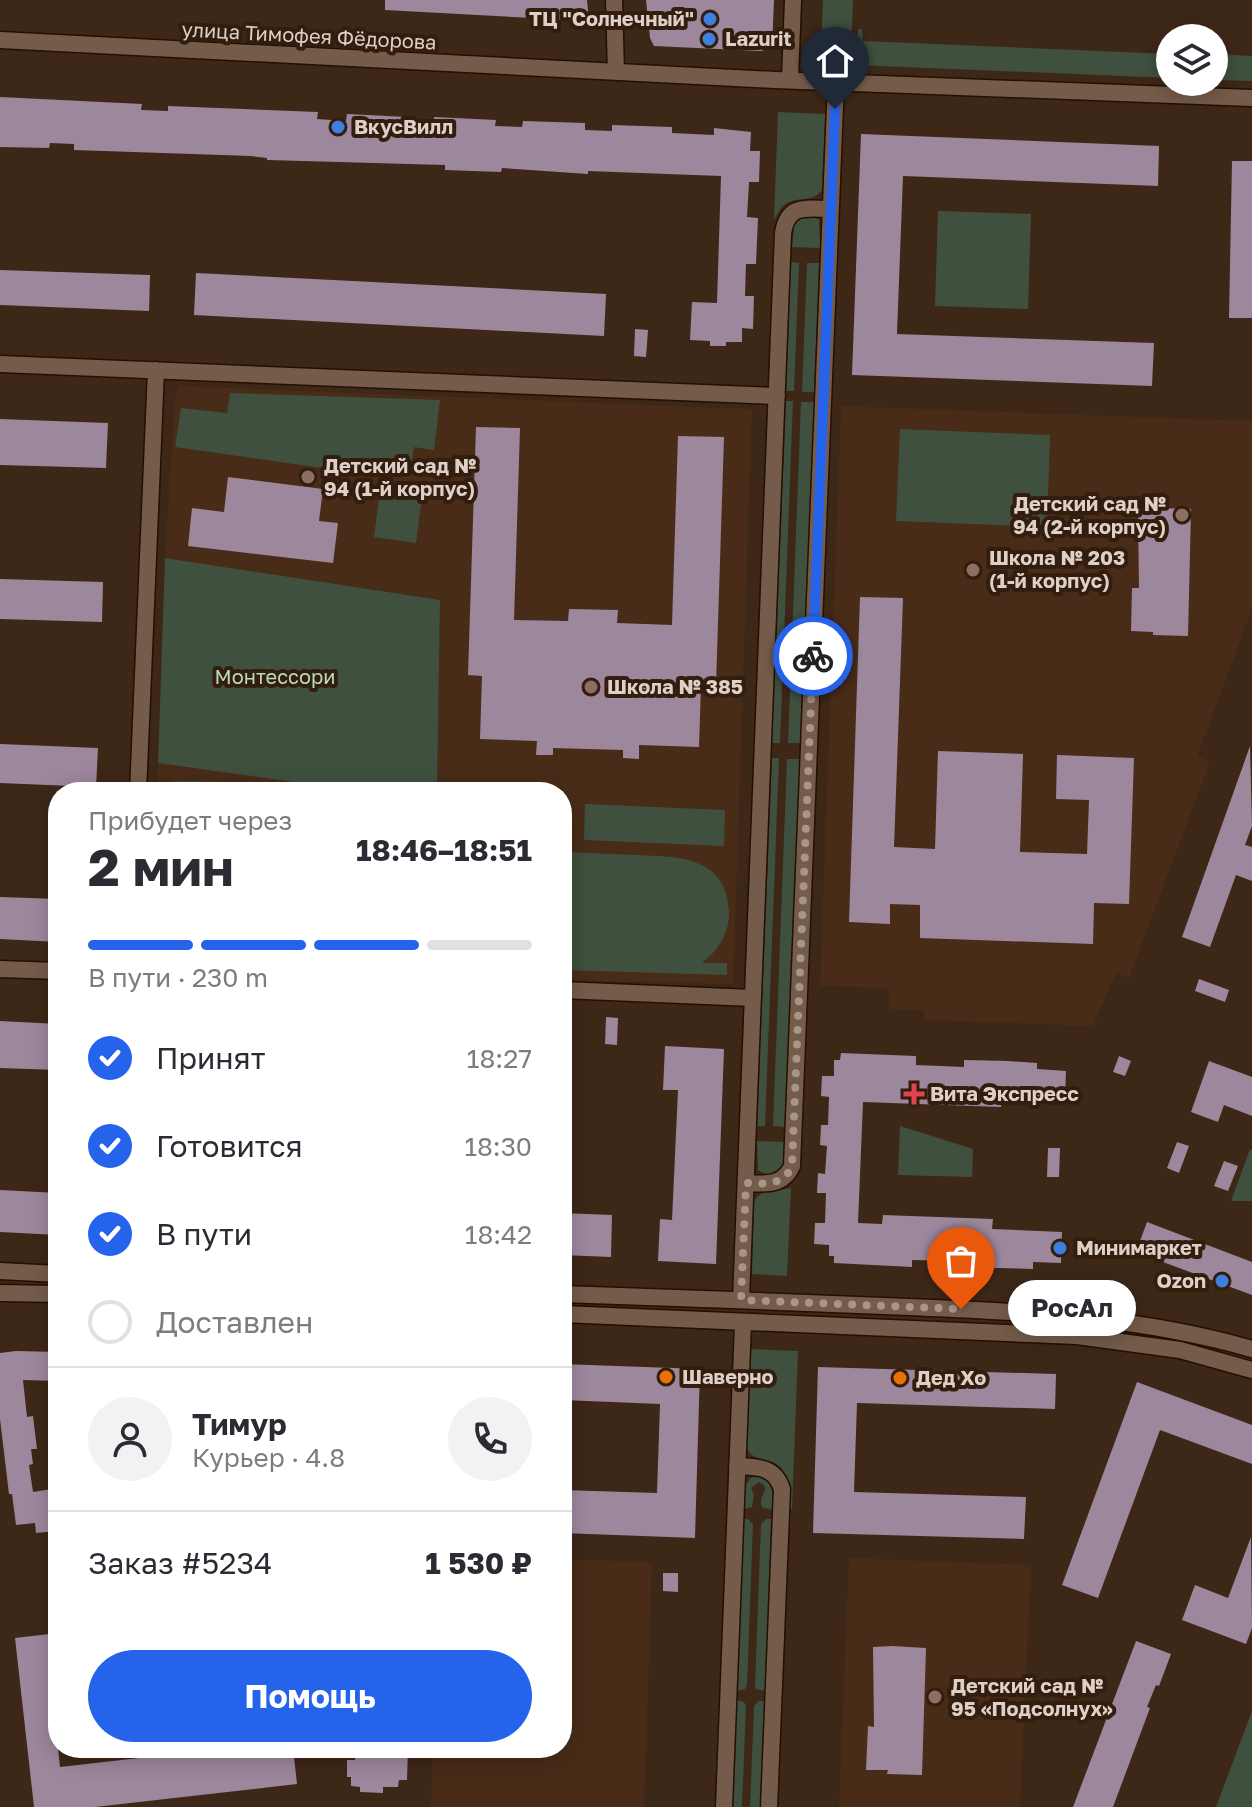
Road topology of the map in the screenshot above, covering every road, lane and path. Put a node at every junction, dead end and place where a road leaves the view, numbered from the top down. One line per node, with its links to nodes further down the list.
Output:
1 (614, 0): 4 (street)
2 (793, 0): 5 (street)
3 (0, 40): 4 (street, улица Тимофея Фёдорова)
4 (616, 72): 5 (street, улица Тимофея Фёдорова)
5 (790, 80): 6 (street, улица Тимофея Фёдорова)
6 (836, 82): 7 (street, улица Тимофея Фёдорова); 8 (street)
7 (1252, 98)
8 (831, 209): 11 (street); 17 (street)
9 (0, 364): 10 (street)
10 (156, 370): 11 (street); 12 (street)
11 (777, 396): 16 (street)
12 (138, 782)
13 (0, 969): 14 (street)
14 (48, 971)
15 (572, 990): 16 (street)
16 (753, 998): 17 (street)
17 (746, 1183): 23 (street)
18 (0, 1271): 19 (street)
19 (48, 1273)
20 (0, 1293): 21 (street)
21 (48, 1294)
22 (572, 1294): 23 (street)
23 (741, 1300): 26 (street)
24 (572, 1314): 25 (street)
25 (743, 1323): 27 (street); 28 (street)
26 (1252, 1349)
27 (1252, 1370)
28 (737, 1466): 29 (street); 30 (street)
29 (724, 1807)
30 (769, 1807)

